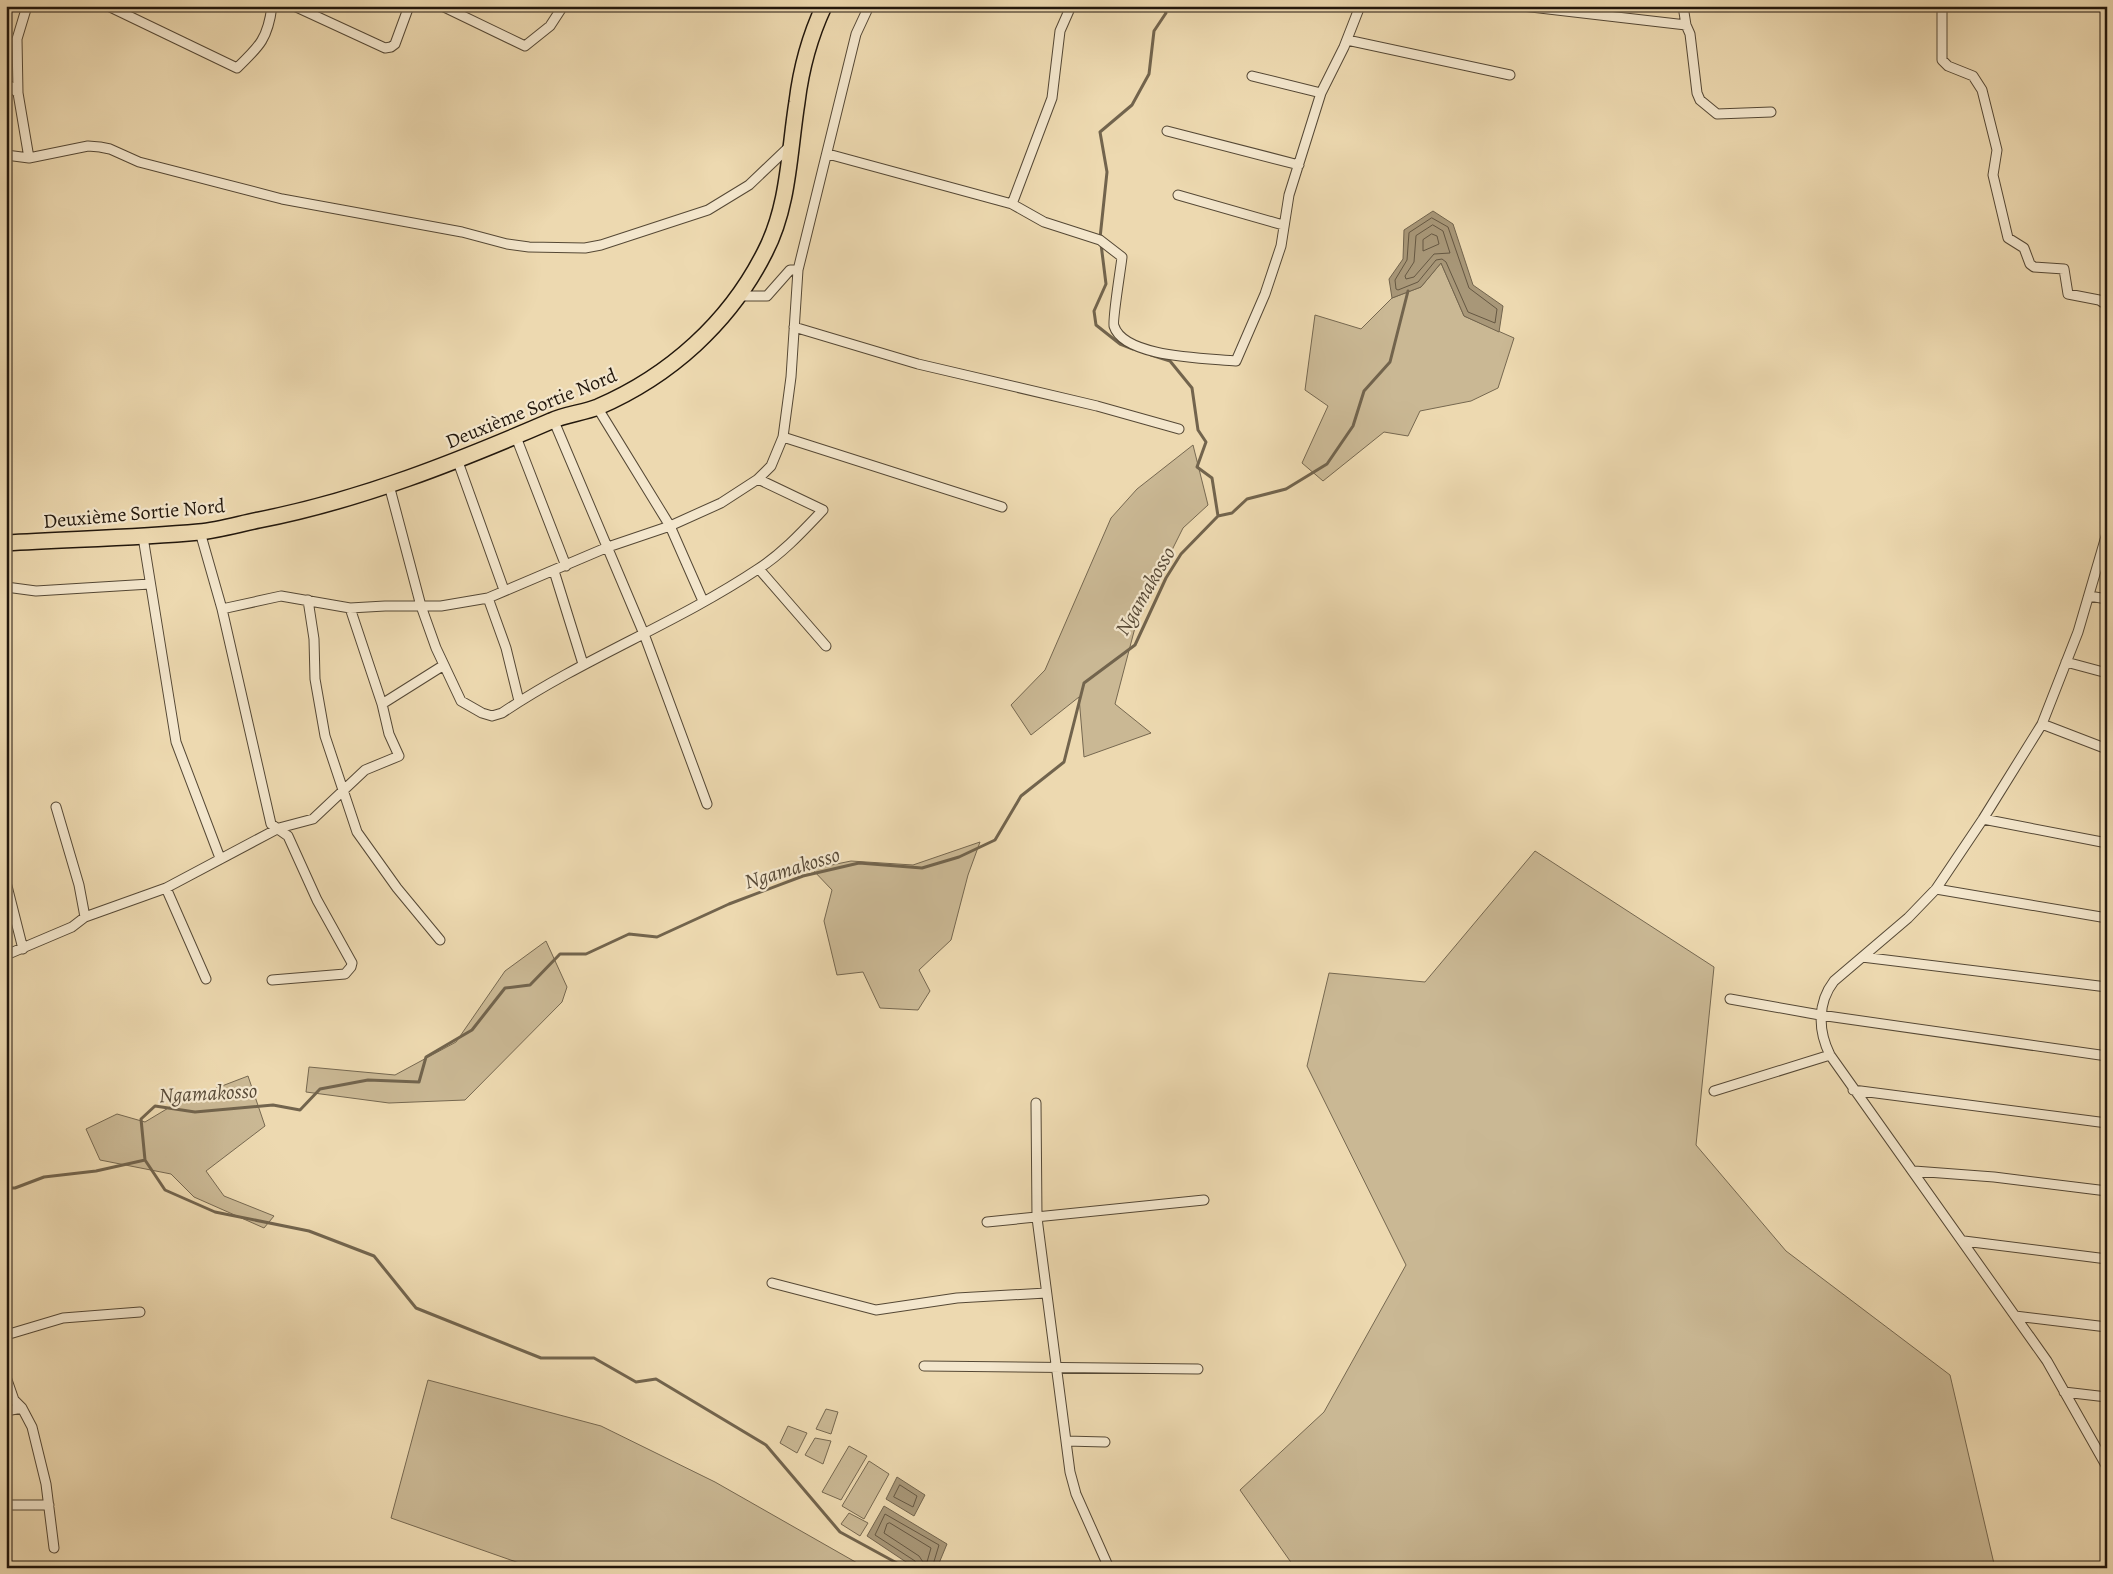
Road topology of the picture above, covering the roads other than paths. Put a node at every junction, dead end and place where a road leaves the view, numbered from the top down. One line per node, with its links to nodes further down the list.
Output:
1 (26, 6): 22 (street)
2 (108, 6): 3 (street)
3 (272, 6)
4 (294, 6): 5 (street)
5 (409, 6)
6 (442, 6): 7 (street)
7 (563, 6)
8 (824, 6): 25 (main road, Deuxième Sortie Nord)
9 (869, 6): 26 (street)
10 (1071, 6): 31 (street)
11 (1360, 6): 17 (street)
12 (1522, 6): 16 (street)
13 (1683, 6): 16 (street)
14 (1933, 6): 15 (street)
15 (1942, 9): 35 (street)
16 (1686, 25): 23 (street)
17 (1347, 40): 18 (street); 21 (street)
18 (1510, 75)
19 (1252, 76): 21 (street)
20 (6, 83): 22 (street)
21 (1321, 93): 29 (street)
22 (18, 94): 28 (street)
23 (1771, 112)
24 (1167, 131): 29 (street)
25 (791, 145): 28 (street); 34 (main road, Deuxième Sortie Nord)
26 (828, 154): 31 (street); 33 (street)
27 (6, 155): 28 (street)
28 (29, 158)
29 (1298, 165): 32 (street)
30 (1178, 195): 32 (street)
31 (1012, 204): 32 (street)
32 (1283, 225)
33 (798, 270): 34 (street); 36 (street)
34 (740, 296): 37 (main road, Deuxième Sortie Nord)
35 (2107, 305)
36 (794, 327): 39 (street); 41 (street)
37 (597, 407): 38 (main road, Deuxième Sortie Nord); 46 (street)
38 (553, 419): 40 (main road, Deuxième Sortie Nord); 51 (street)
39 (1180, 430)
40 (516, 436): 42 (main road, Deuxième Sortie Nord); 53 (street)
41 (782, 437): 43 (street); 45 (street)
42 (457, 459): 44 (main road, Deuxième Sortie Nord); 58 (street)
43 (758, 479): 46 (street); 54 (street)
44 (389, 485): 47 (main road, Deuxième Sortie Nord); 64 (street)
45 (1002, 507)
46 (670, 526): 51 (street); 63 (street)
47 (200, 532): 49 (main road, Deuxième Sortie Nord); 66 (street)
48 (2107, 534): 52 (street)
49 (143, 537): 50 (main road, Deuxième Sortie Nord); 56 (street)
50 (6, 543)
51 (608, 547): 53 (street); 67 (street)
52 (2105, 549): 59 (street)
53 (566, 566): 55 (street)
54 (759, 569): 63 (street); 68 (street)
55 (554, 571): 58 (street); 70 (street)
56 (150, 584): 57 (street); 83 (street)
57 (6, 587)
58 (504, 590): 60 (street)
59 (2089, 596): 61 (street); 69 (street)
60 (488, 598): 64 (street); 73 (street)
61 (2107, 599)
62 (308, 600): 65 (street); 66 (street); 77 (street)
63 (703, 601): 67 (street)
64 (421, 606): 65 (street); 71 (street)
65 (350, 608): 74 (street)
66 (222, 609): 81 (street)
67 (644, 634): 70 (street); 78 (street)
68 (826, 646)
69 (2066, 662): 72 (street); 75 (street)
70 (583, 664): 73 (street)
71 (444, 665): 73 (street); 74 (street)
72 (2107, 673)
73 (519, 701)
74 (382, 704): 77 (street)
75 (2042, 724): 76 (street); 80 (street)
76 (2107, 750)
77 (342, 791): 81 (street); 89 (street)
78 (707, 804)
79 (56, 807): 87 (street)
80 (1983, 820): 82 (street); 86 (street)
81 (279, 828): 83 (street); 94 (street)
82 (2107, 843)
83 (220, 858): 85 (street)
84 (6, 882): 90 (street)
85 (166, 888): 87 (street); 93 (street)
86 (1936, 889): 88 (street); 92 (street)
87 (85, 917): 90 (street)
88 (2107, 918)
89 (440, 940)
90 (22, 949): 91 (street)
91 (6, 955)
92 (1862, 957): 95 (street); 97 (street)
93 (206, 979)
94 (272, 980)
95 (2107, 987)
96 (1730, 999): 97 (street)
97 (1820, 1015): 98 (street); 99 (street)
98 (1830, 1055): 100 (street); 101 (street)
99 (2107, 1056)
100 (1853, 1090): 103 (street); 104 (street)
101 (1714, 1092)
102 (1036, 1103): 107 (street)
103 (2107, 1123)
104 (1914, 1172): 105 (street); 109 (street)
105 (2107, 1191)
106 (1204, 1200): 107 (street)
107 (1037, 1218): 108 (street); 112 (street)
108 (987, 1222)
109 (1964, 1242): 110 (street); 114 (street)
110 (2107, 1259)
111 (772, 1283): 112 (street)
112 (1046, 1292): 118 (street)
113 (140, 1312): 116 (street)
114 (2015, 1316): 115 (street); 121 (street)
115 (2107, 1328)
116 (6, 1335)
117 (924, 1366): 118 (street)
118 (1057, 1369): 119 (street); 125 (street)
119 (1198, 1369)
120 (6, 1377): 123 (street)
121 (2064, 1392): 122 (street); 127 (street)
122 (2107, 1397)
123 (22, 1408): 124 (street); 129 (street)
124 (6, 1411)
125 (1066, 1440): 126 (street); 131 (street)
126 (1105, 1442)
127 (2107, 1467)
128 (6, 1505): 129 (street)
129 (49, 1505): 130 (street)
130 (54, 1548)
131 (1109, 1568)

